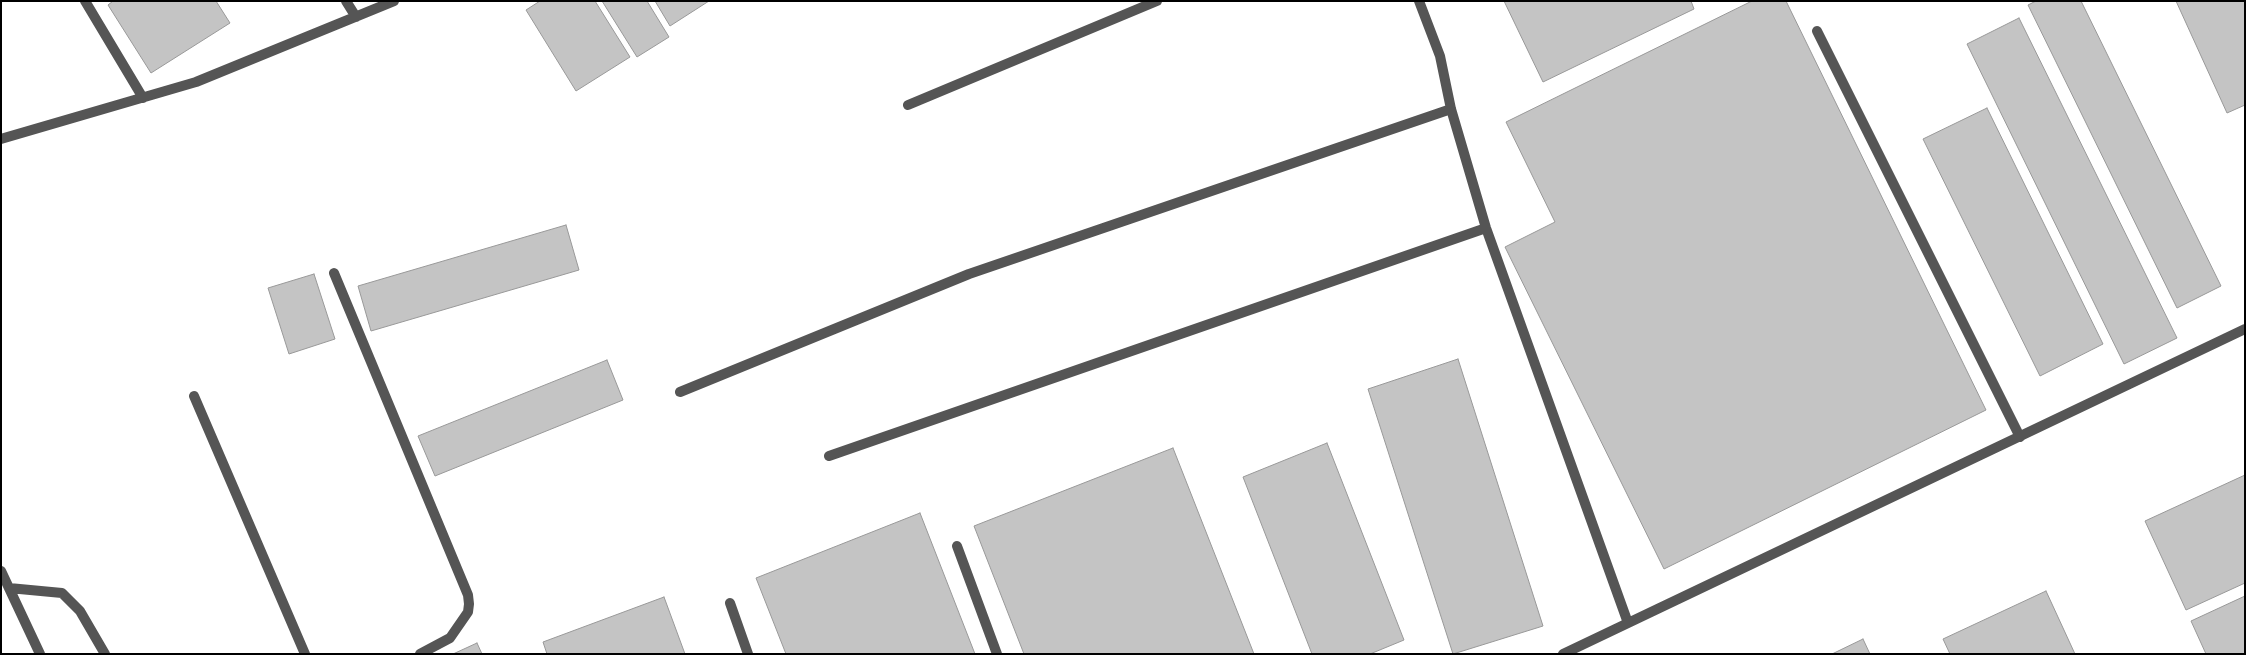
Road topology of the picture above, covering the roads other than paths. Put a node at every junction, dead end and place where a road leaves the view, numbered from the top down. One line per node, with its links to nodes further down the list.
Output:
1 (85, 1): 8 (street)
2 (346, 1): 6 (street)
3 (394, 1): 6 (street)
4 (1157, 1): 9 (street)
5 (1419, 1): 10 (street)
6 (356, 17): 8 (street)
7 (1817, 31): 17 (street)
8 (142, 98): 11 (street)
9 (908, 105)
10 (1451, 109): 12 (street); 15 (street)
11 (1, 139)
12 (1486, 228): 18 (street); 23 (street)
13 (334, 273): 27 (street)
14 (2245, 329): 17 (street)
15 (680, 392)
16 (194, 396): 26 (street)
17 (2020, 436): 23 (street)
18 (829, 456)
19 (957, 546): 29 (street)
20 (1, 571): 21 (street)
21 (9, 588): 24 (street); 25 (street)
22 (730, 603): 28 (street)
23 (1628, 623): 30 (street)
24 (40, 654)
25 (105, 654)
26 (305, 654)
27 (420, 654)
28 (748, 654)
29 (997, 654)
30 (1563, 654)

